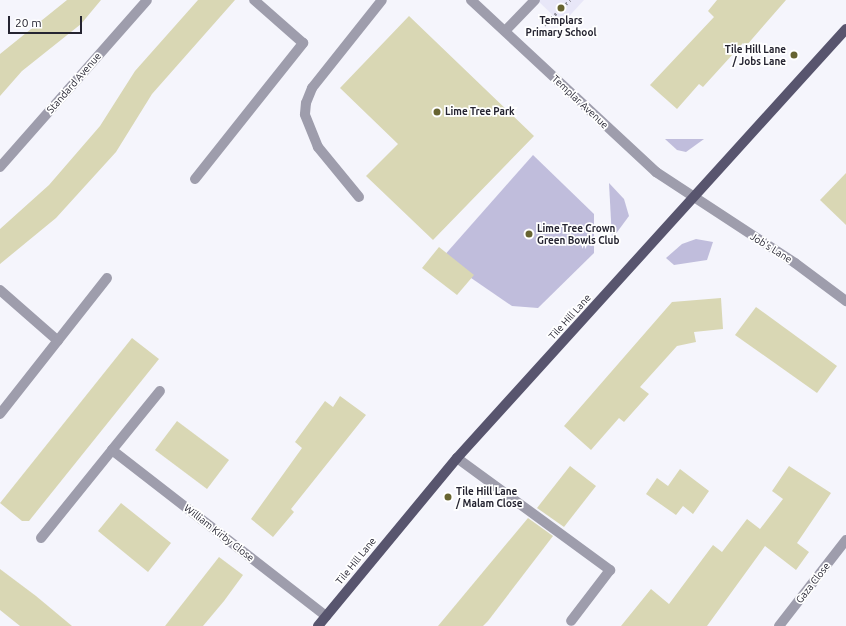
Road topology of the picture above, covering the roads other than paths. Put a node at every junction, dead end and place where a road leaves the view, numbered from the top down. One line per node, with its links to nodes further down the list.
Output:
1 (147, 0): 8 (street, Standard Avenue)
2 (254, 0): 9 (street)
3 (382, 0): 11 (street)
4 (471, 0): 7 (street, Templar Avenue)
5 (535, 0): 7 (street)
6 (846, 29): 10 (main road, Tile Hill Lane)
7 (505, 31): 10 (street, Templar Avenue)
8 (0, 167)
9 (195, 179)
10 (694, 197): 14 (street, Job's Lane); 19 (main road, Tile Hill Lane)
11 (359, 198)
12 (107, 278): 15 (street)
13 (0, 290): 15 (street)
14 (846, 302)
15 (58, 341): 17 (street)
16 (160, 391): 18 (street)
17 (0, 414)
18 (112, 450): 20 (street); 22 (street, William Kirby Close)
19 (457, 458): 22 (main road, Tile Hill Lane); 23 (street)
20 (41, 538)
21 (846, 540): 25 (street, Gaza Close)
22 (326, 616): 24 (main road, Tile Hill Lane)
23 (571, 621)
24 (318, 626)
25 (779, 626)

